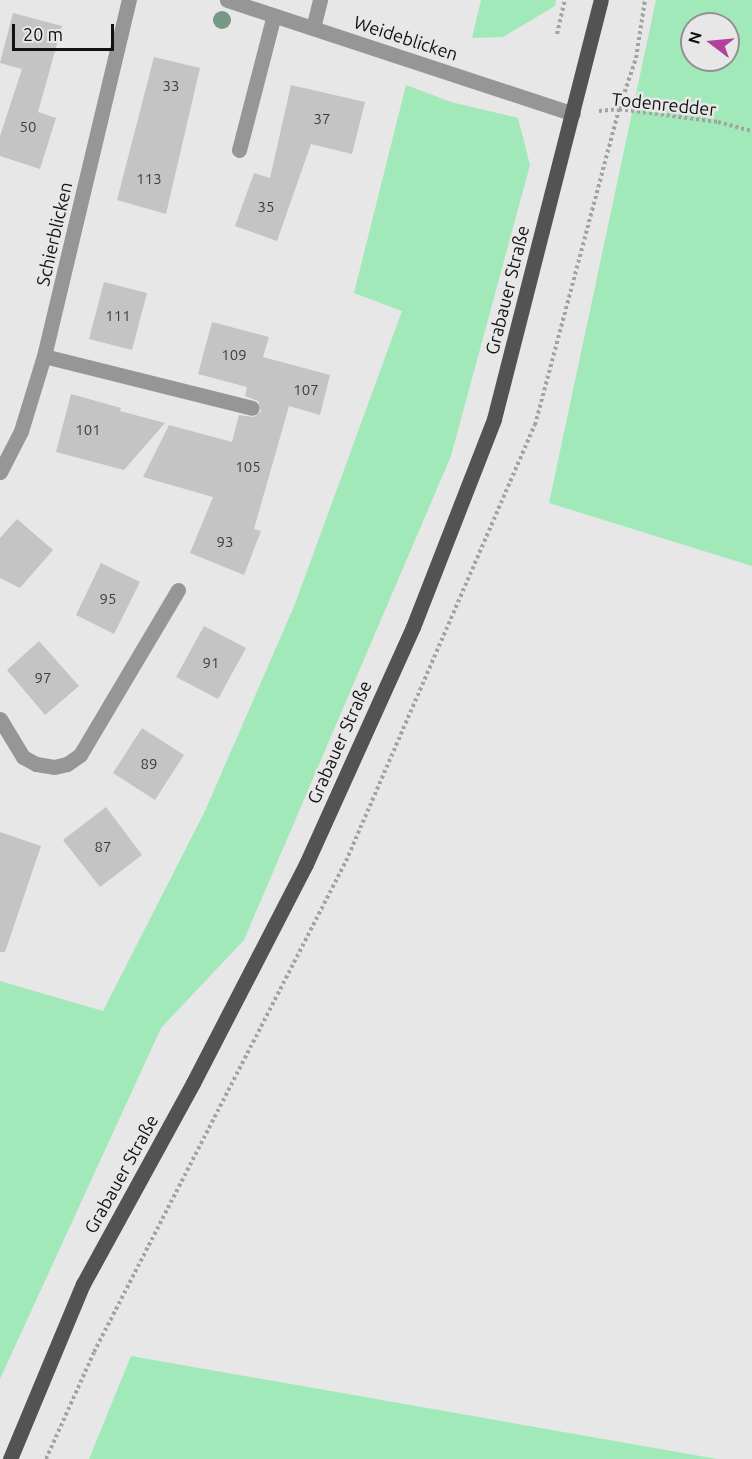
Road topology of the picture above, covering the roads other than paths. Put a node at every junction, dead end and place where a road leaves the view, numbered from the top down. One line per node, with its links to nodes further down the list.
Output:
1 (129, 0): 9 (street, Schierblicken)
2 (227, 0): 5 (street, Weideblicken)
3 (320, 0): 6 (street)
4 (601, 0): 7 (main road, Grabauer Straße)
5 (274, 15): 6 (street, Weideblicken); 8 (street)
6 (313, 28): 7 (street, Weideblicken)
7 (573, 114): 14 (main road, Grabauer Straße)
8 (239, 150)
9 (44, 356): 10 (street); 11 (street, Schierblicken)
10 (252, 408)
11 (0, 472)
12 (178, 591): 13 (street)
13 (0, 719)
14 (10, 1459)

